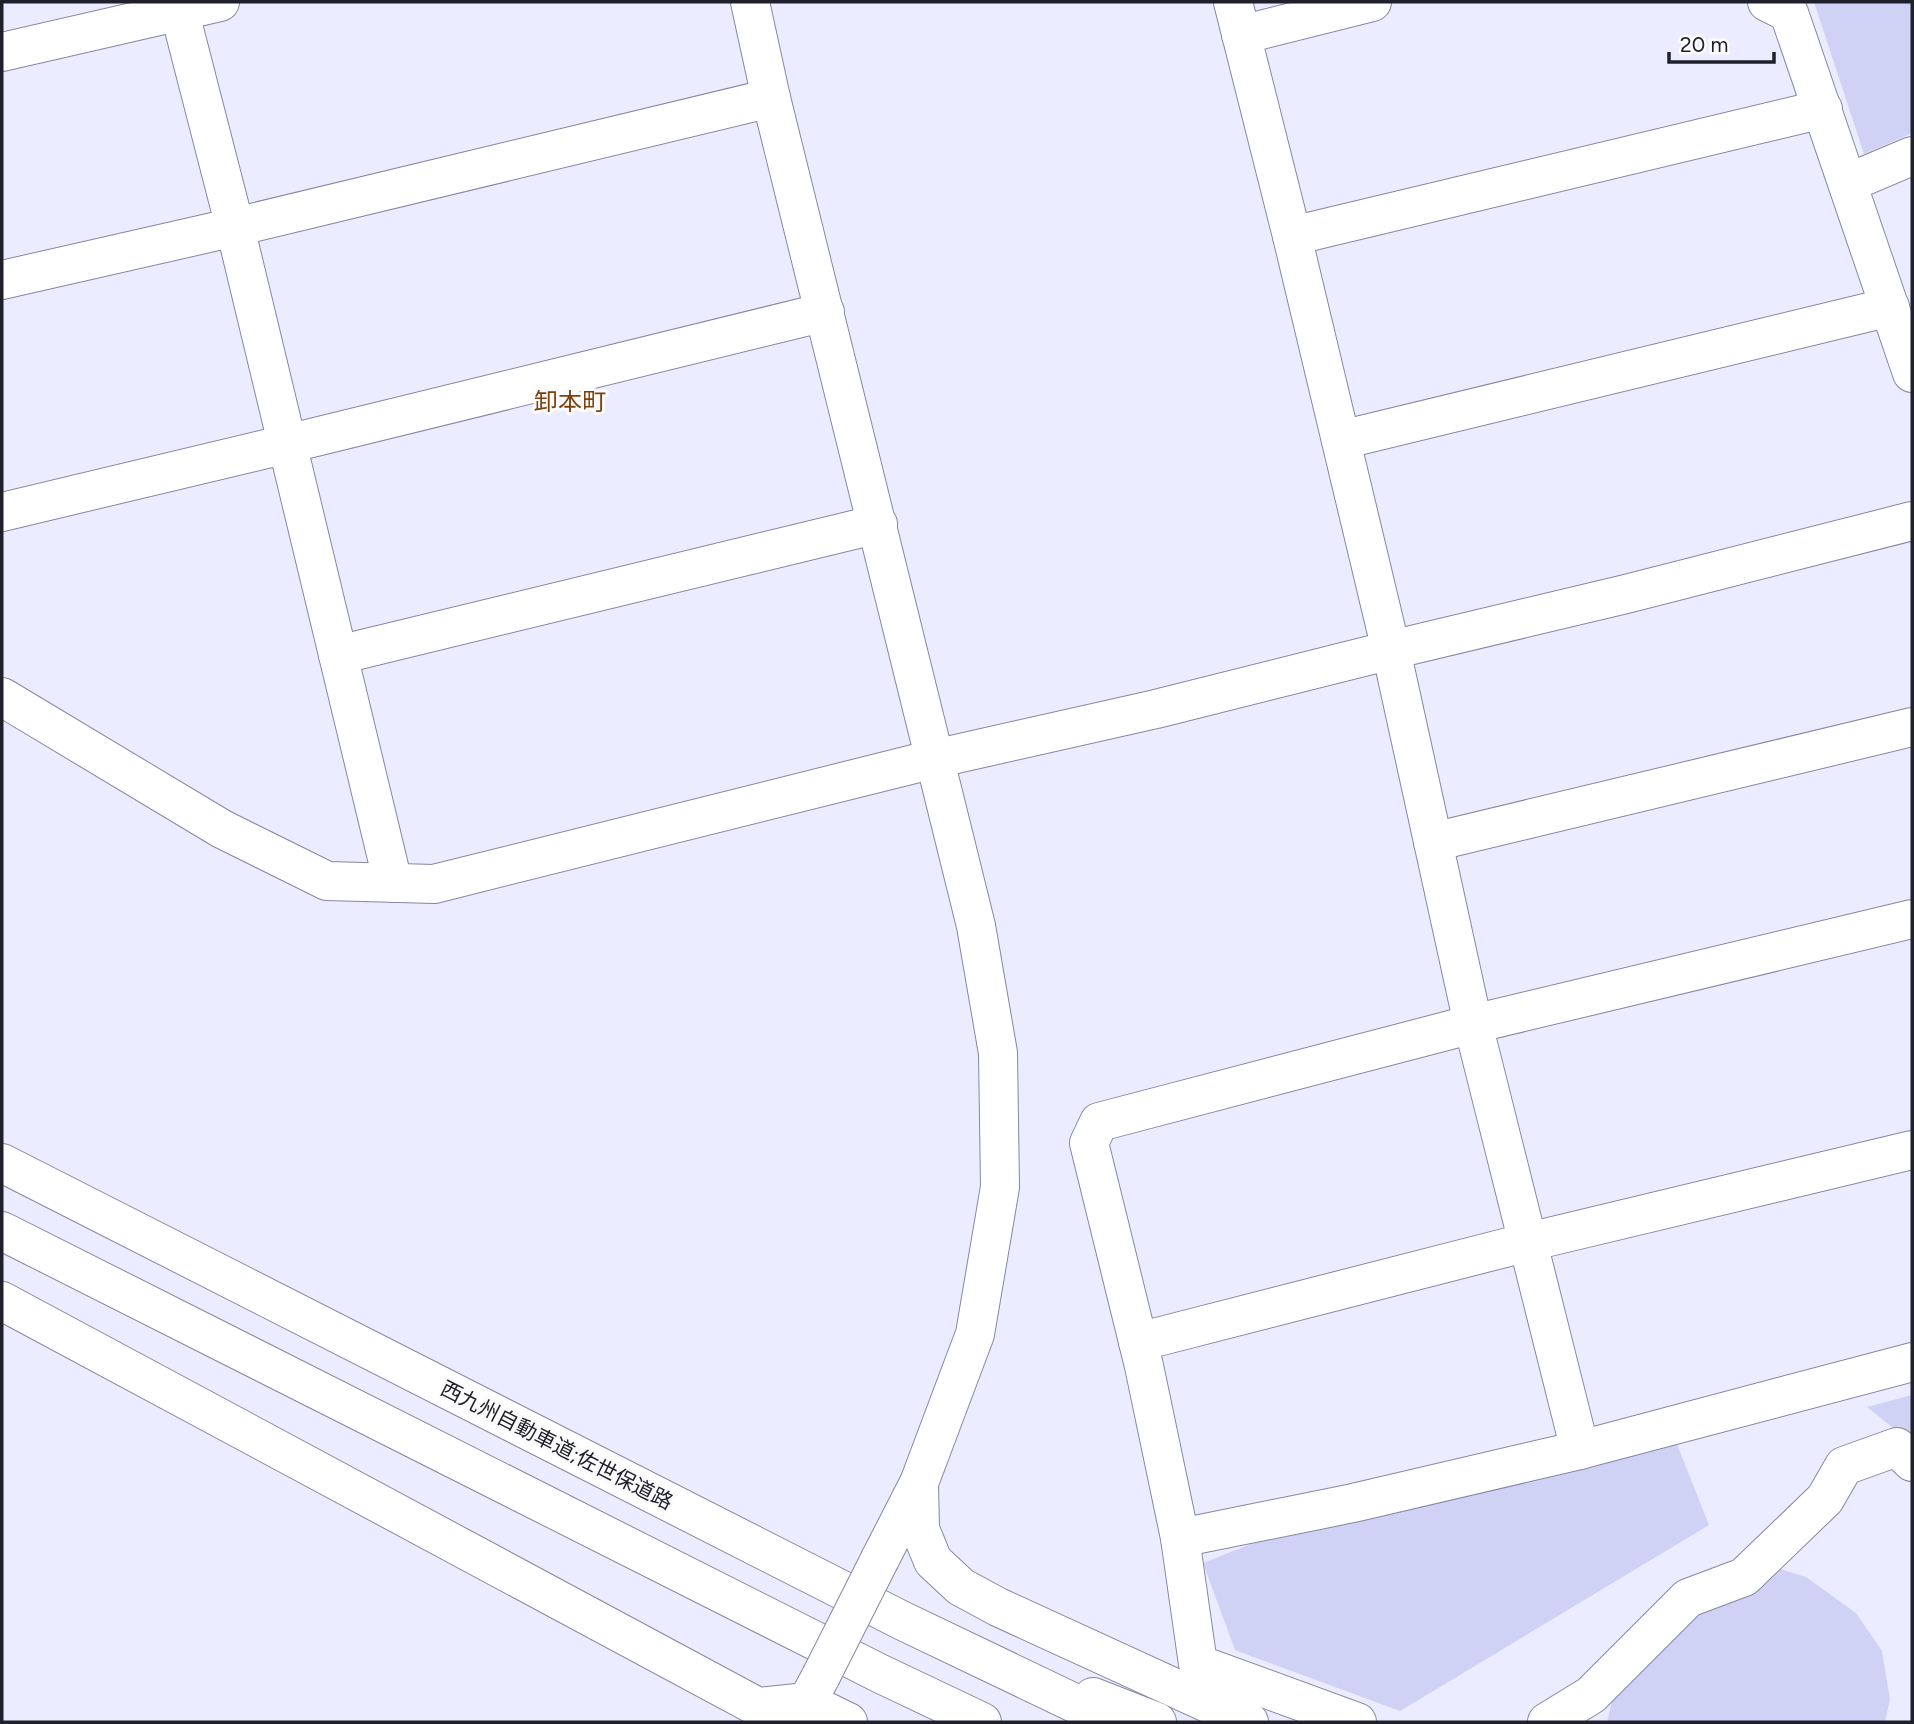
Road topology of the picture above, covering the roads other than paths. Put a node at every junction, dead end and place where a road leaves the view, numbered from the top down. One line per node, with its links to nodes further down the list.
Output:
1 (219, 2): 5 (main road)
2 (750, 2): 8 (main road)
3 (1371, 2): 6 (main road)
4 (1767, 2): 9 (main road)
5 (178, 7): 7 (main road); 12 (main road)
6 (1237, 18): 13 (main road)
7 (2, 52)
8 (771, 98): 12 (main road); 16 (main road)
9 (1823, 109): 11 (main road); 13 (main road)
10 (1912, 156): 11 (main road)
11 (1848, 183): 15 (main road)
12 (234, 227): 14 (main road); 19 (main road)
13 (1293, 236): 18 (main road)
14 (2, 280)
15 (1890, 307): 17 (main road); 18 (main road)
16 (825, 312): 19 (main road); 22 (main road)
17 (1911, 368)
18 (1341, 440): 23 (main road)
19 (287, 444): 20 (main road); 24 (main road)
20 (2, 512)
21 (1912, 521): 23 (main road)
22 (878, 524): 24 (main road); 27 (main road)
23 (1391, 650): 27 (main road); 28 (main road)
24 (338, 654): 29 (main road)
25 (2, 698): 29 (main road)
26 (1912, 727): 28 (main road)
27 (934, 760): 29 (main road); 41 (main road)
28 (1433, 842): 31 (main road)
29 (393, 883)
30 (1912, 919): 31 (main road)
31 (1474, 1024): 35 (main road); 37 (main road)
32 (1912, 1150): 35 (main road)
33 (2, 1163): 43 (main road, 西九州自動車道;佐世保道路)
34 (2, 1231): 46 (main road)
35 (1528, 1242): 37 (main road); 39 (main road)
36 (2, 1301): 44 (main road)
37 (1138, 1342): 42 (main road)
38 (1912, 1362): 39 (main road)
39 (1580, 1450): 42 (main road)
40 (1912, 1462): 51 (main road)
41 (919, 1483): 44 (main road, bridge); 49 (main road)
42 (1180, 1538): 50 (main road)
43 (903, 1621): 47 (main road, 西九州自動車道;佐世保道路); 48 (main road)
44 (808, 1700): 45 (main road)
45 (848, 1722)
46 (982, 1722)
47 (1114, 1722)
48 (1157, 1722)
49 (1250, 1722)
50 (1357, 1722)
51 (1546, 1722)

